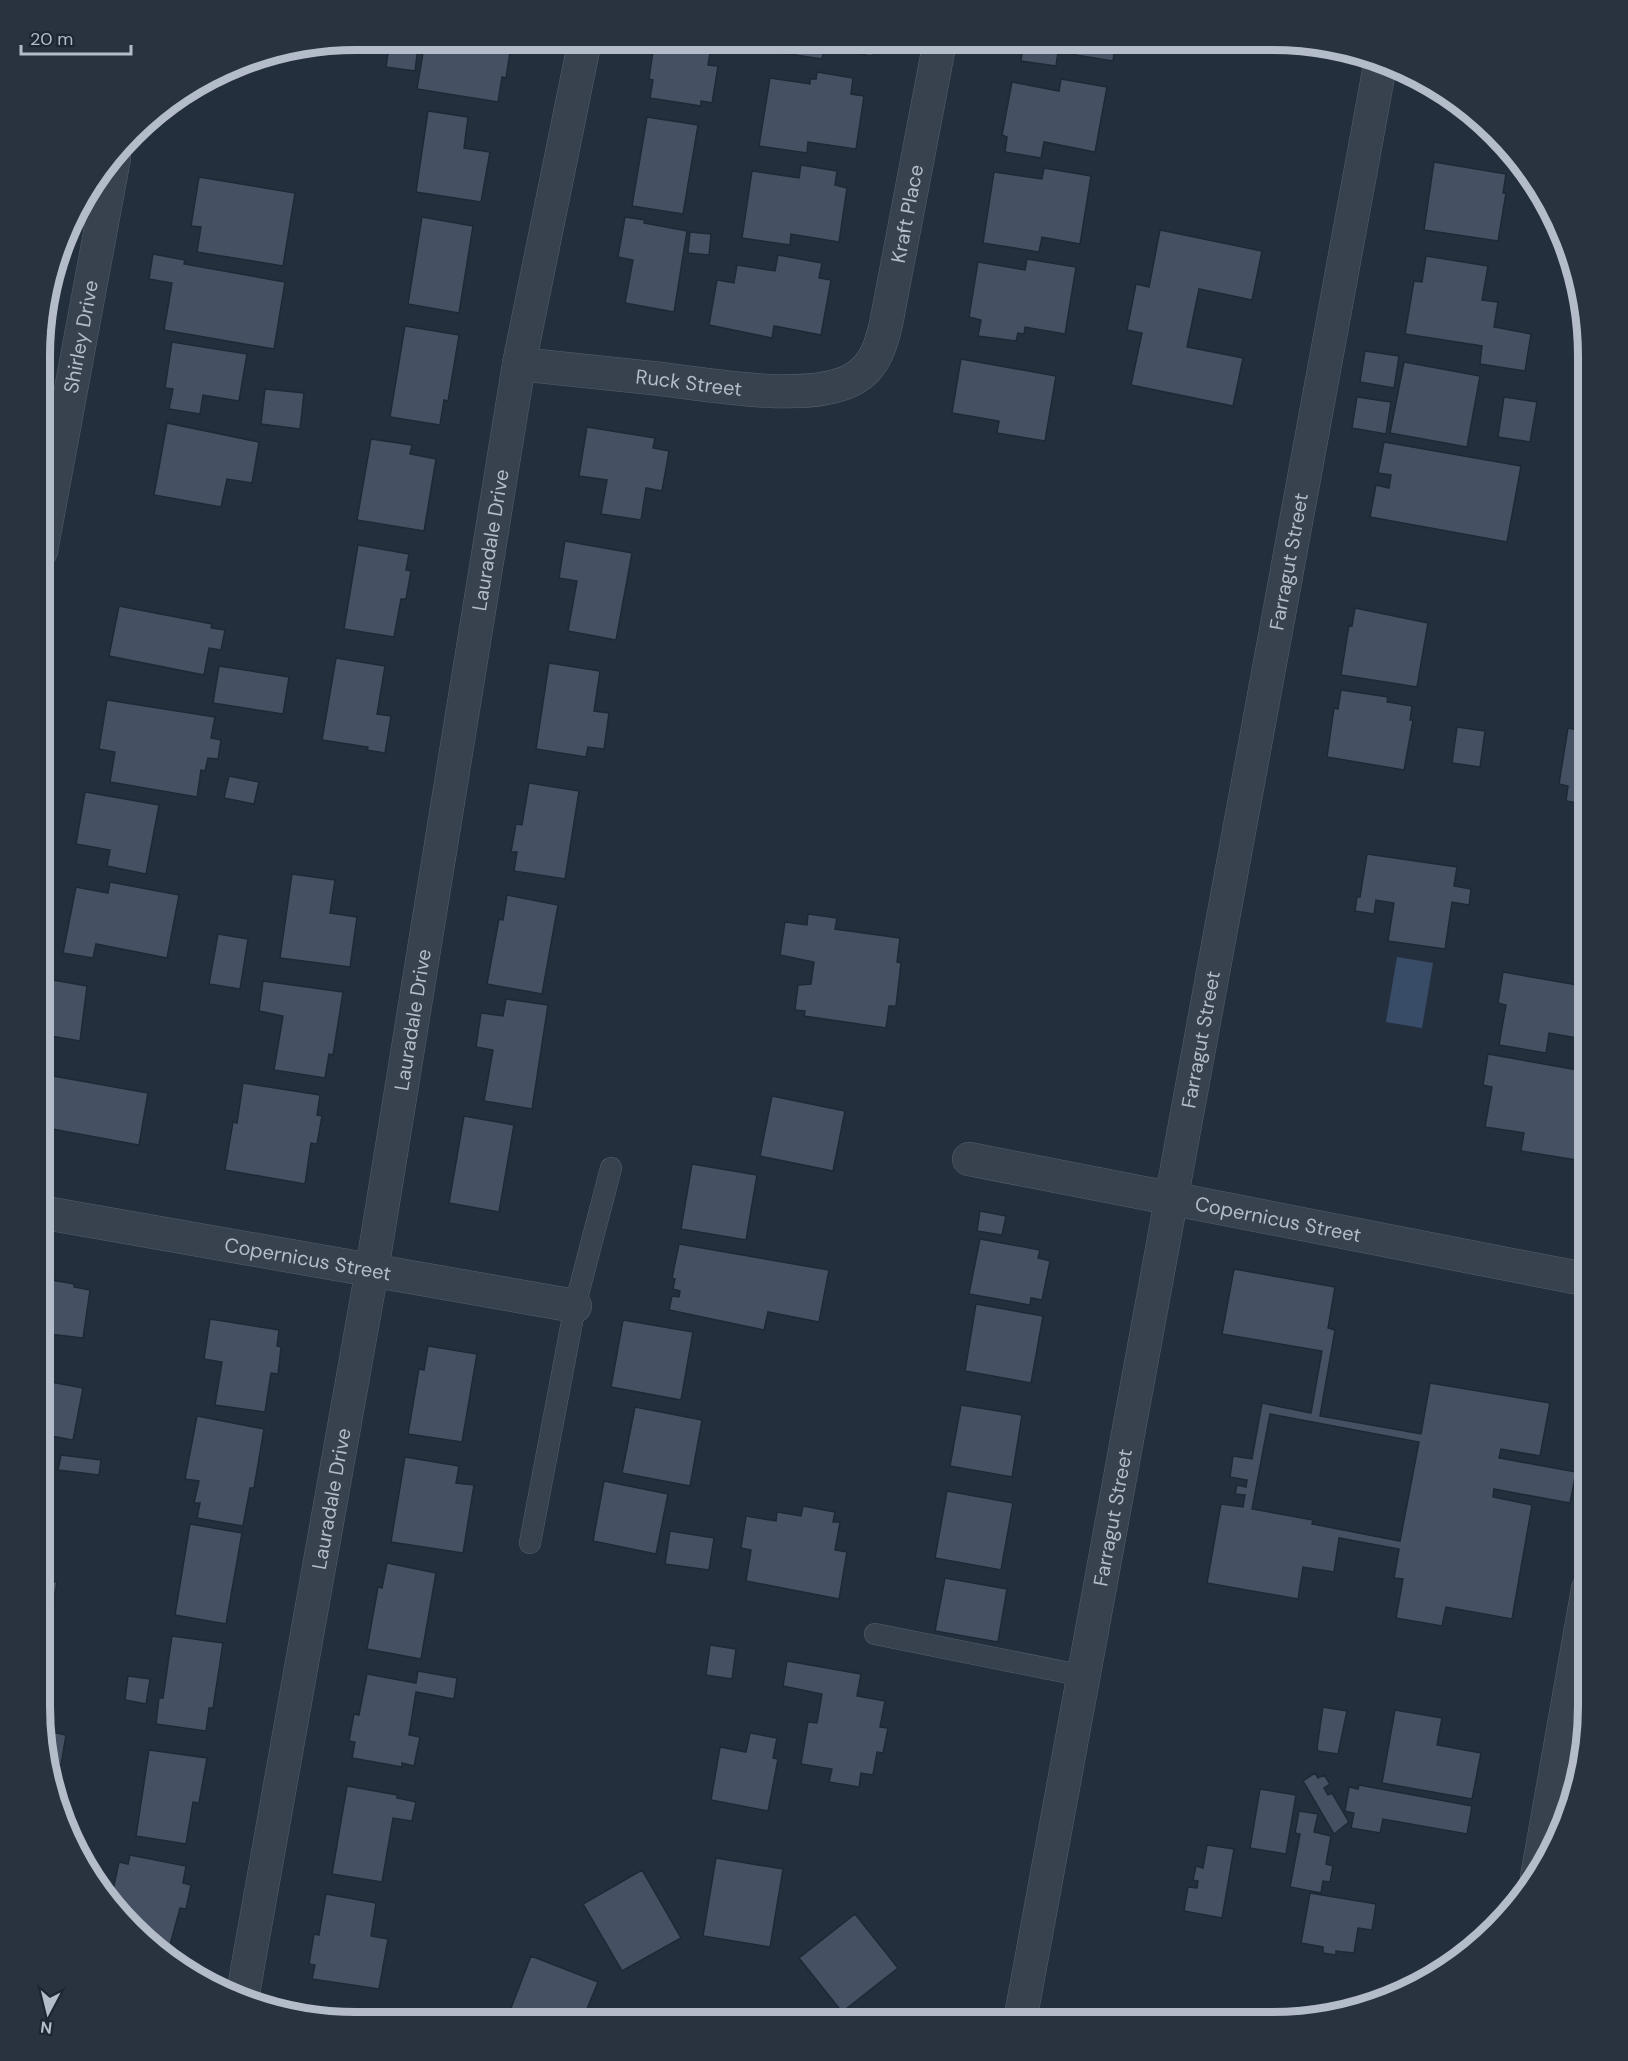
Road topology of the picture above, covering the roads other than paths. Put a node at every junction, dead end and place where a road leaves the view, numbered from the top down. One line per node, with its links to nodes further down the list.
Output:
1 (583, 50): 5 (street, Lauradale Drive)
2 (938, 50): 6 (street, Kraft Place)
3 (1379, 69): 10 (street, Farragut Street)
4 (112, 171): 7 (street, Shirley Drive)
5 (519, 364): 6 (street, Ruck Street); 12 (street, Lauradale Drive)
6 (856, 378)
7 (50, 503)
8 (969, 1159): 10 (street, Copernicus Street)
9 (611, 1168): 14 (lane)
10 (1173, 1197): 13 (street, Copernicus Street); 18 (street, Farragut Street)
11 (50, 1214): 12 (street, Copernicus Street)
12 (372, 1270): 14 (street, Copernicus Street); 20 (street, Lauradale Drive)
13 (1578, 1278)
14 (574, 1306): 15 (lane)
15 (530, 1543)
16 (875, 1634): 18 (lane)
17 (1578, 1645): 19 (street)
18 (1084, 1676): 21 (street, Farragut Street)
19 (1541, 1852)
20 (244, 1990)
21 (1022, 2012)

